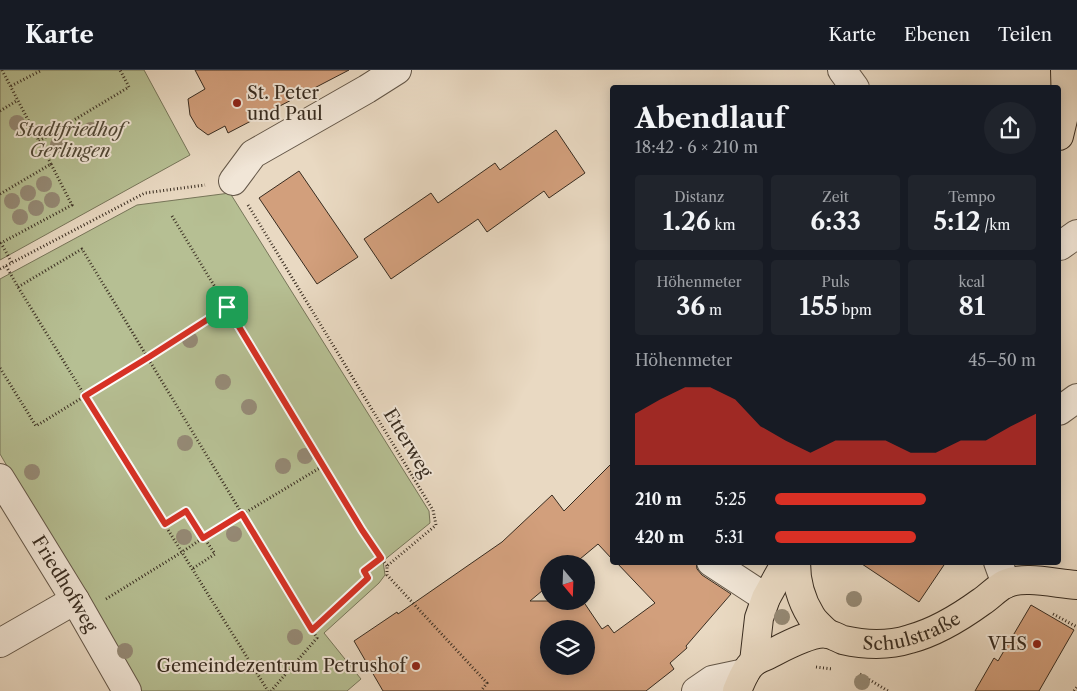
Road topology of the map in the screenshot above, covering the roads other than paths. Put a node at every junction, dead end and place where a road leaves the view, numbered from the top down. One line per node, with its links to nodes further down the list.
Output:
1 (398, 70): 6 (street)
2 (842, 70): 4 (street)
3 (1065, 70): 5 (main road)
4 (853, 85)
5 (1061, 128)
6 (233, 181)
7 (1077, 234): 8 (street)
8 (1061, 245)
9 (1077, 398): 10 (street)
10 (1061, 410)
11 (0, 478): 18 (street, Friedhofweg)
12 (716, 565): 17 (street)
13 (784, 565): 17 (main road)
14 (796, 565): 19 (main road)
15 (1002, 573): 16 (main road, Schulstraße); 19 (main road, Schulstraße)
16 (1069, 586)
17 (766, 598): 21 (main road)
18 (87, 601): 20 (street); 22 (street, Friedhofweg)
19 (828, 634): 21 (main road, Schulstraße)
20 (0, 643)
21 (745, 675): 23 (street)
22 (127, 691)
23 (696, 691)

